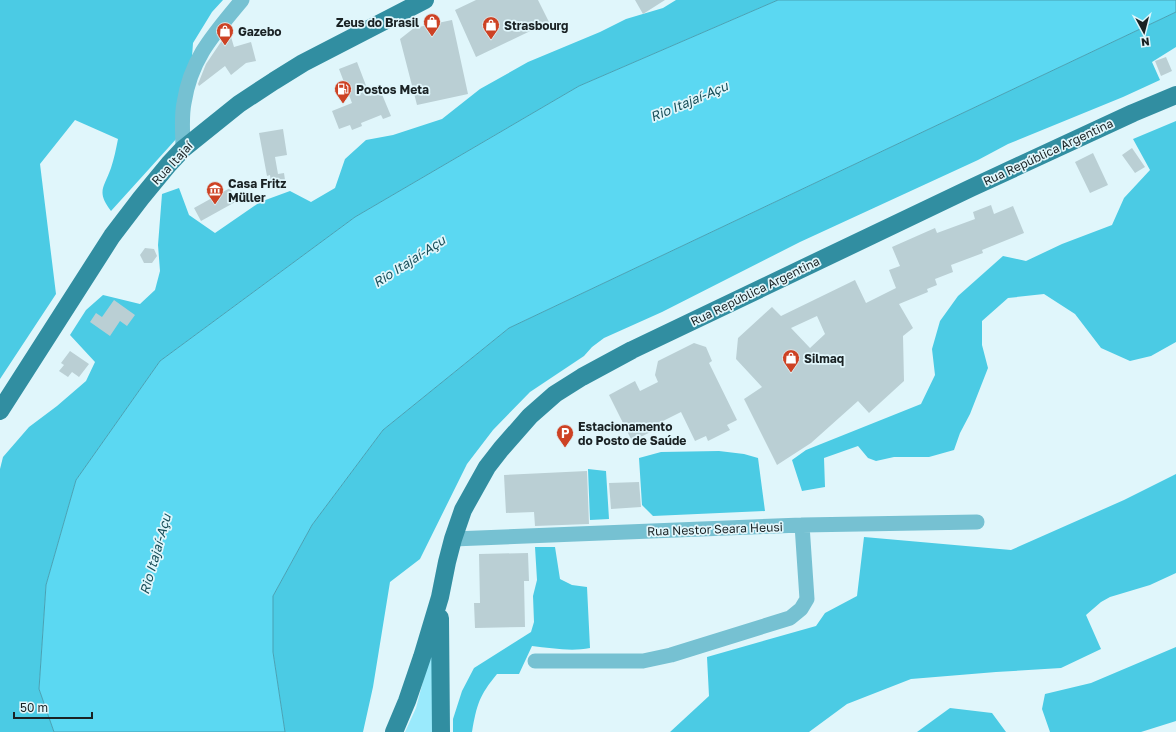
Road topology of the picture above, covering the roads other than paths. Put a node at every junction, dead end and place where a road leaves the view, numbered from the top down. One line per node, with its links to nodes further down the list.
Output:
1 (242, 0): 4 (street)
2 (425, 0): 4 (main road, Rua Itajaí)
3 (1176, 95): 8 (main road, Rua República Argentina)
4 (183, 149): 5 (main road, Rua Itajaí)
5 (0, 411)
6 (977, 522): 7 (street, Rua Nestor Seara Heusi)
7 (802, 525): 8 (street, Rua Nestor Seara Heusi); 10 (street)
8 (453, 539): 9 (main road, Rua República Argentina)
9 (440, 597): 11 (main road, Rua República Argentina); 12 (main road, Rua República Argentina)
10 (534, 660)
11 (394, 732)
12 (441, 732)

